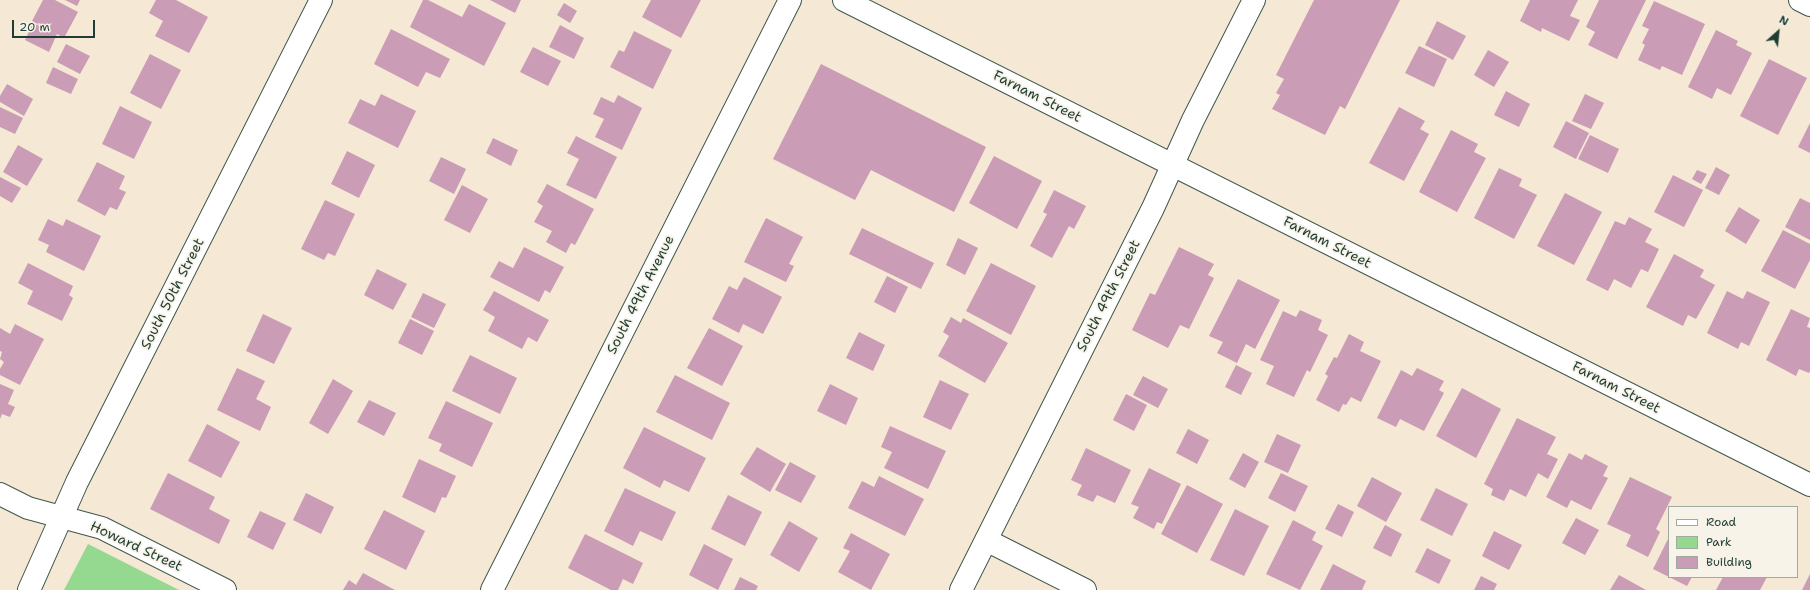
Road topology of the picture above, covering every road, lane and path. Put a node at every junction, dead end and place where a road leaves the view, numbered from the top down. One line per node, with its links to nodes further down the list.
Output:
1 (321, 0): 10 (main road, South 50th Street)
2 (790, 0): 14 (main road, South 49th Avenue)
3 (844, 0): 7 (main road, Farnam Street)
4 (1254, 0): 7 (main road, South 49th Street)
5 (1800, 0): 6 (main road)
6 (1810, 5)
7 (1173, 166): 8 (main road, Farnam Street); 11 (main road, South 49th Street)
8 (1810, 485)
9 (0, 494): 10 (main road, Howard Street)
10 (62, 517): 12 (main road, South 50th Street); 13 (main road, Howard Street)
11 (986, 540): 15 (main road, South 49th Street); 16 (main road)
12 (28, 590)
13 (225, 590)
14 (492, 590)
15 (961, 590)
16 (1085, 590)

